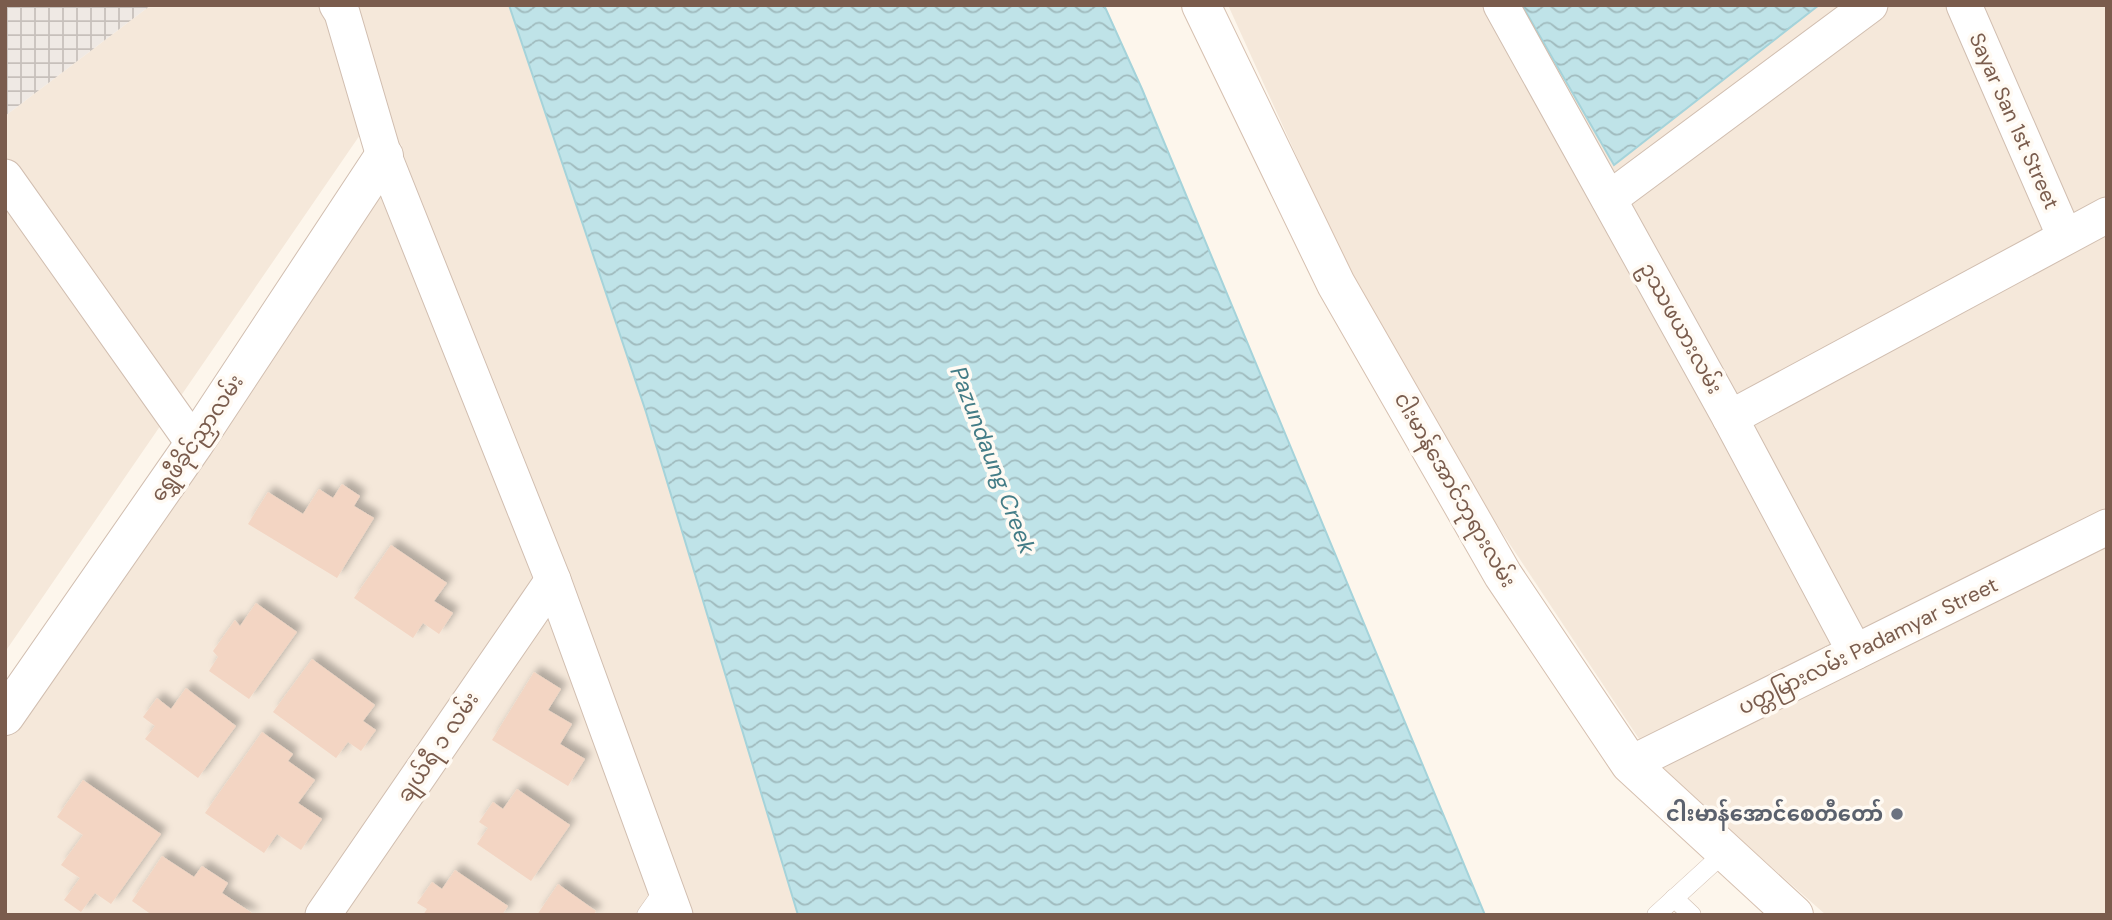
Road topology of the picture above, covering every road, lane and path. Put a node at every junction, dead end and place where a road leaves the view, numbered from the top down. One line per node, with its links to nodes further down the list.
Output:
1 (337, 5): 6 (street)
2 (1201, 5): 17 (main road, ငါးမာန်အောင်ဘုရားလမ်း)
3 (1502, 5): 8 (street, ဥဿဖယားလမ်း)
4 (1870, 5): 8 (street)
5 (1964, 5): 10 (street, Sayar San 1st Street)
6 (384, 156): 12 (main road, ရွှေဖီခိုင်ညှာလမ်း); 14 (street)
7 (5, 177): 12 (street)
8 (1609, 199): 11 (street, ဥဿဖယားလမ်း)
9 (2107, 215): 10 (street)
10 (2065, 237): 11 (street)
11 (1730, 418): 15 (street, ဥဿဖယားလမ်း)
12 (194, 444): 16 (main road, ရွှေဖီခိုင်ညှာလမ်း)
13 (2107, 527): 15 (street, ပတ္တမြားလမ်း Padamyar Street)
14 (553, 580): 20 (street); 21 (street, ချယ်ရီ ၁ လမ်း)
15 (1855, 652): 17 (street, ပတ္တမြားလမ်း Padamyar Street)
16 (5, 716)
17 (1630, 764): 18 (main road, ငါးမာန်အောင်ဘုရားလမ်း)
18 (1725, 852): 19 (lane); 24 (main road, ငါးမာန်အောင်ဘုရားလမ်း)
19 (1674, 898): 22 (lane); 23 (lane)
20 (662, 906)
21 (323, 915)
22 (1656, 915)
23 (1692, 915)
24 (1794, 915)

